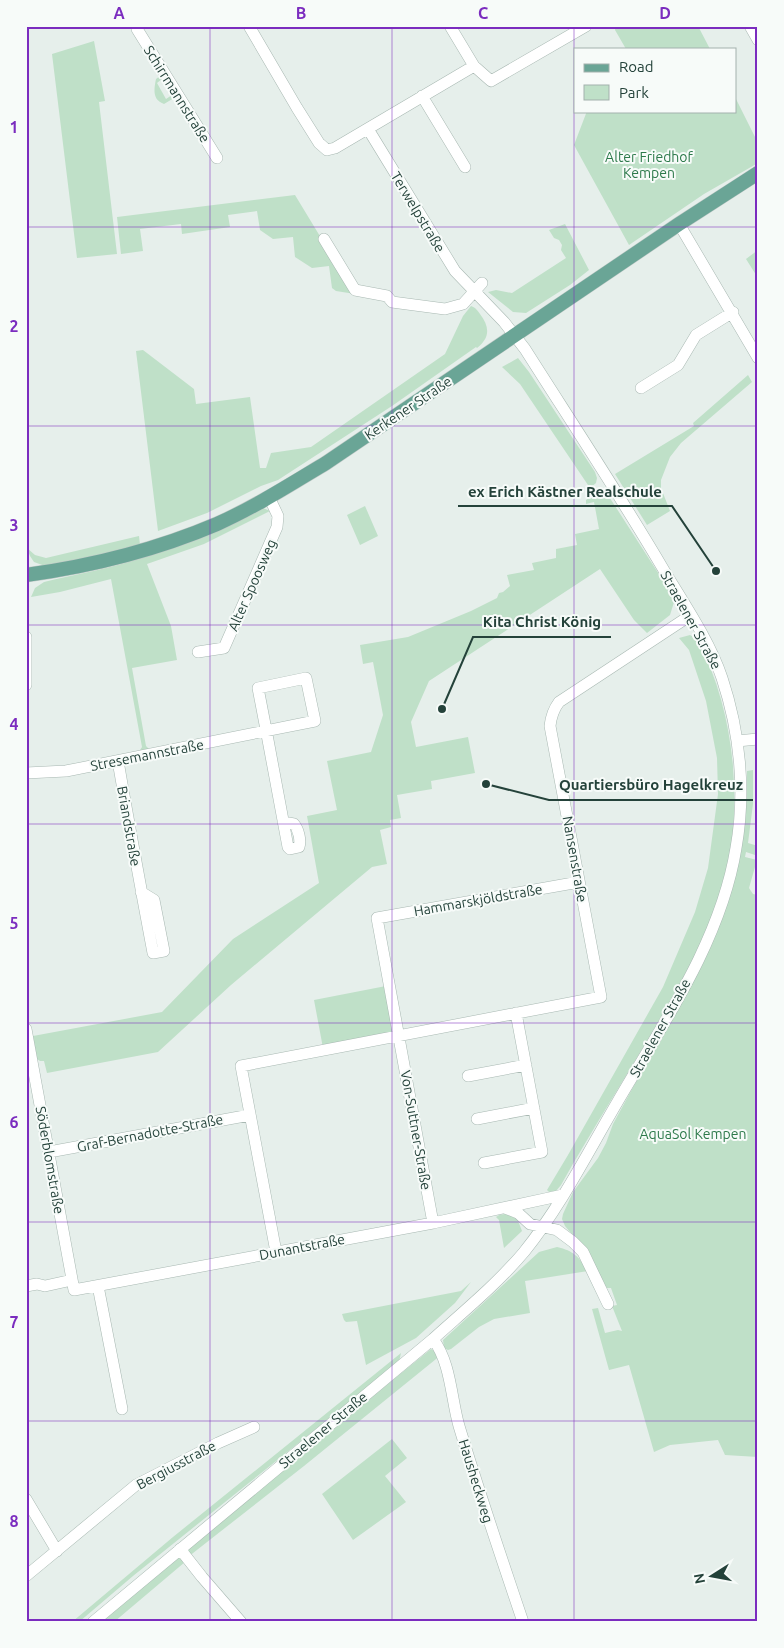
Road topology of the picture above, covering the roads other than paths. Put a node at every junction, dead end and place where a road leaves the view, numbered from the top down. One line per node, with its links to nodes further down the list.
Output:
1 (249, 26): 10 (street)
2 (450, 26): 8 (street)
3 (586, 26): 6 (street)
4 (750, 26): 7 (street)
5 (137, 28): 11 (street, Schirrmannstraße)
6 (571, 30): 8 (street)
7 (758, 40)
8 (474, 66): 9 (street)
9 (422, 96): 10 (street); 12 (street)
10 (368, 129): 16 (street, Terwelpstraße)
11 (217, 158)
12 (465, 167)
13 (758, 173): 14 (main road, Kerkener Straße)
14 (679, 224): 17 (street); 18 (main road, Kerkener Straße)
15 (324, 239): 16 (street)
16 (478, 287): 18 (street, Terwelpstraße)
17 (733, 312): 19 (street); 20 (street)
18 (515, 335): 21 (main road, Kerkener Straße); 23 (street, Straelener Straße)
19 (758, 358)
20 (641, 388)
21 (269, 496): 22 (main road, Kerkener Straße); 25 (street, Alter Spoosweg)
22 (26, 575)
23 (691, 615): 29 (street, Straelener Straße); 33 (street, Nansenstraße)
24 (26, 637): 26 (street)
25 (198, 652)
26 (26, 684)
27 (267, 730): 27 (street, Stresemannstraße); 30 (street, Stresemannstraße); 32 (street)
28 (758, 739): 29 (street)
29 (737, 741): 46 (street, Straelener Straße)
30 (118, 761): 31 (street, Stresemannstraße); 34 (street, Briandstraße)
31 (26, 773)
32 (284, 822)
33 (579, 882): 35 (street, Hammarskjöldstraße); 36 (street, Nansenstraße)
34 (141, 892): 34 (street, Briandstraße)
35 (376, 918): 38 (street, Von-Suttner-Straße)
36 (516, 1013): 38 (street); 39 (street)
37 (26, 1029): 44 (street, Söderblomstraße)
38 (398, 1036): 42 (street); 48 (street, Von-Suttner-Straße)
39 (526, 1065): 40 (street); 41 (street)
40 (468, 1076)
41 (534, 1108): 43 (street); 45 (street)
42 (250, 1115): 44 (street, Graf-Bernadotte-Straße); 50 (street)
43 (477, 1119)
44 (49, 1152): 51 (street, Söderblomstraße)
45 (484, 1163)
46 (563, 1196): 47 (street, Dunantstraße); 49 (street, Straelener Straße)
47 (505, 1208): 48 (street, Dunantstraße); 49 (street)
48 (433, 1223): 50 (street, Dunantstraße)
49 (542, 1226): 54 (street); 55 (street, Straelener Straße)
50 (276, 1252): 53 (street, Dunantstraße)
51 (73, 1285): 52 (street, Dunantstraße); 53 (street, Dunantstraße)
52 (26, 1286)
53 (98, 1286): 56 (street)
54 (608, 1304)
55 (433, 1340): 59 (street, Straelener Straße); 64 (street, Hausheckweg)
56 (122, 1409)
57 (254, 1427): 60 (street, Bergiusstraße)
58 (26, 1499): 60 (street)
59 (180, 1549): 62 (street, Straelener Straße); 63 (street)
60 (57, 1551): 61 (street, Bergiusstraße)
61 (26, 1576)
62 (93, 1622)
63 (241, 1622)
64 (523, 1622)

